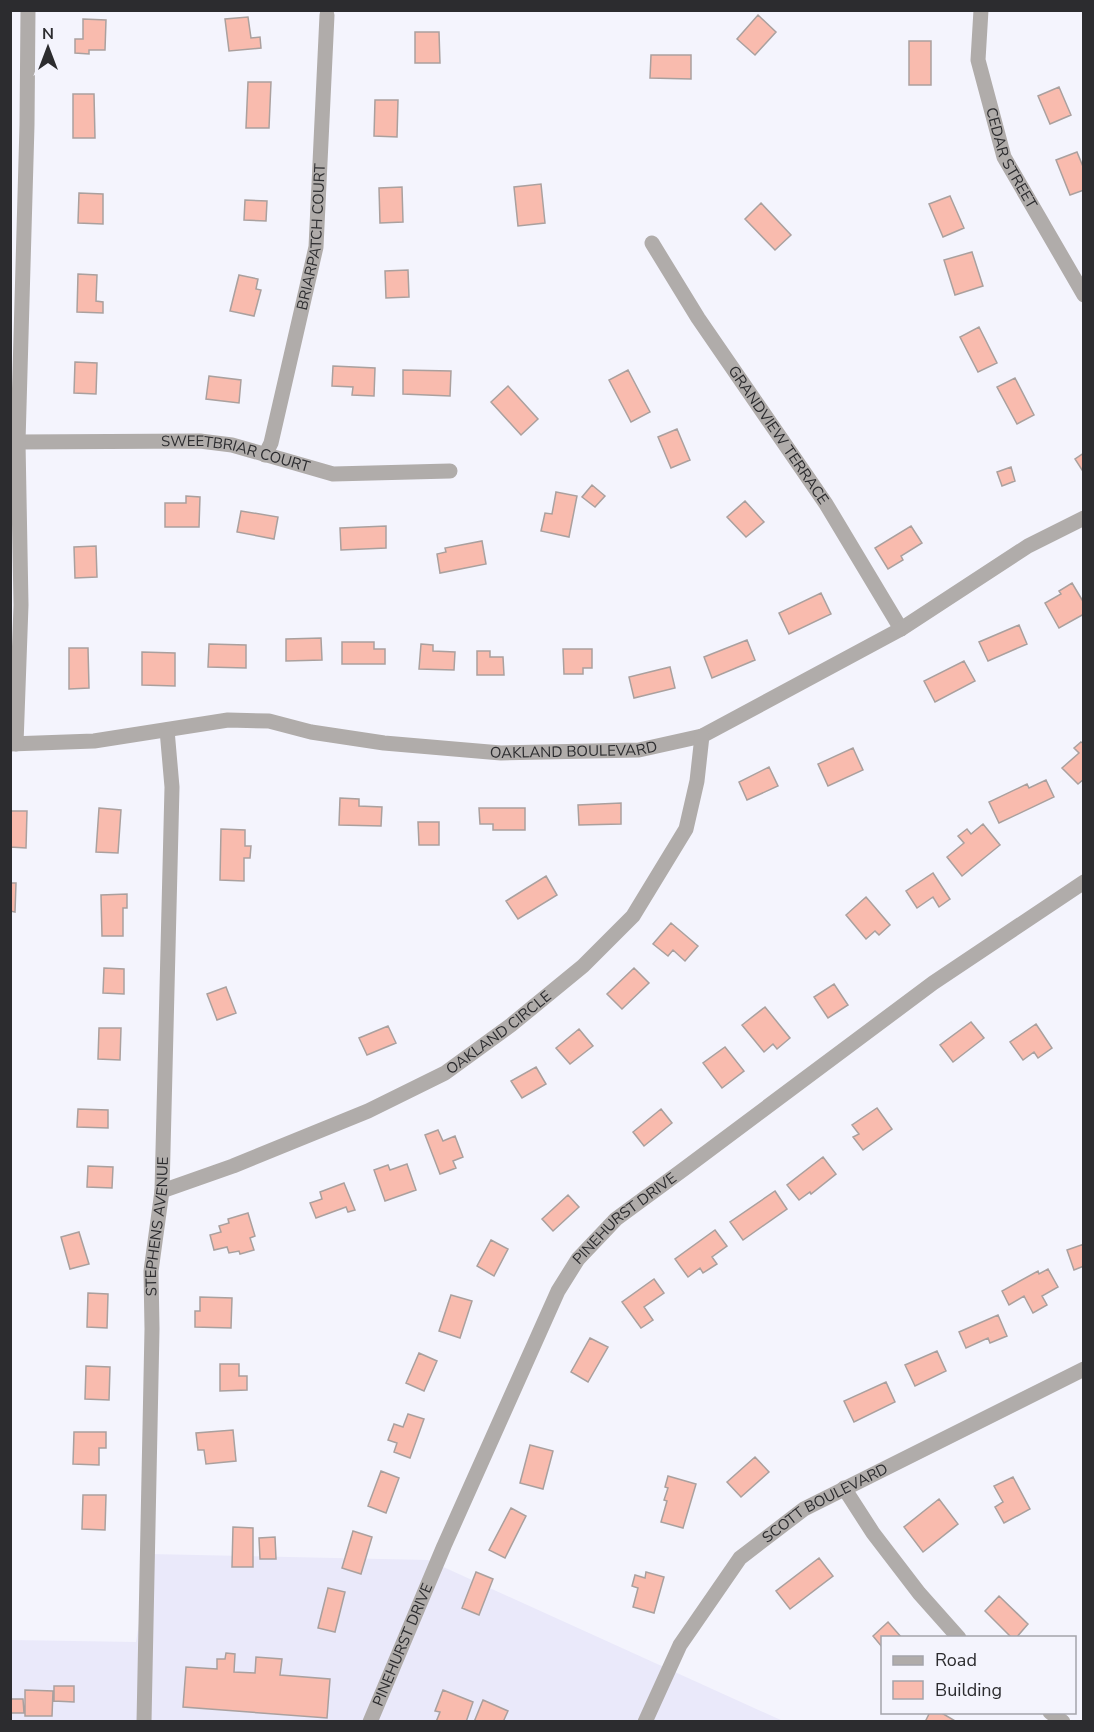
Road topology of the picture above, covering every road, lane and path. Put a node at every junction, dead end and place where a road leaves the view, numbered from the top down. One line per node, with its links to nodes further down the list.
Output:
1 (28, 10): 6 (street)
2 (981, 10): 5 (street, CEDAR STREET)
3 (327, 15): 7 (street, BRIARPATCH COURT)
4 (652, 243): 10 (street, GRANDVIEW TERRACE)
5 (1083, 295)
6 (18, 442): 7 (street, SWEETBRIAR COURT); 13 (street)
7 (265, 455): 8 (street, SWEETBRIAR COURT)
8 (450, 471)
9 (1083, 518): 10 (street, OAKLAND BOULEVARD)
10 (901, 629): 12 (street, OAKLAND BOULEVARD)
11 (166, 730): 12 (street, OAKLAND BOULEVARD); 13 (street, OAKLAND BOULEVARD); 15 (street, STEPHENS AVENUE)
12 (702, 736): 15 (street, OAKLAND CIRCLE)
13 (14, 744)
14 (1083, 882): 20 (street, PINEHURST DRIVE)
15 (162, 1191): 19 (street, STEPHENS AVENUE)
16 (1083, 1369): 17 (street, SCOTT BOULEVARD)
17 (844, 1488): 18 (street); 21 (street, SCOTT BOULEVARD)
18 (957, 1636)
19 (144, 1722)
20 (370, 1722)
21 (645, 1722)

